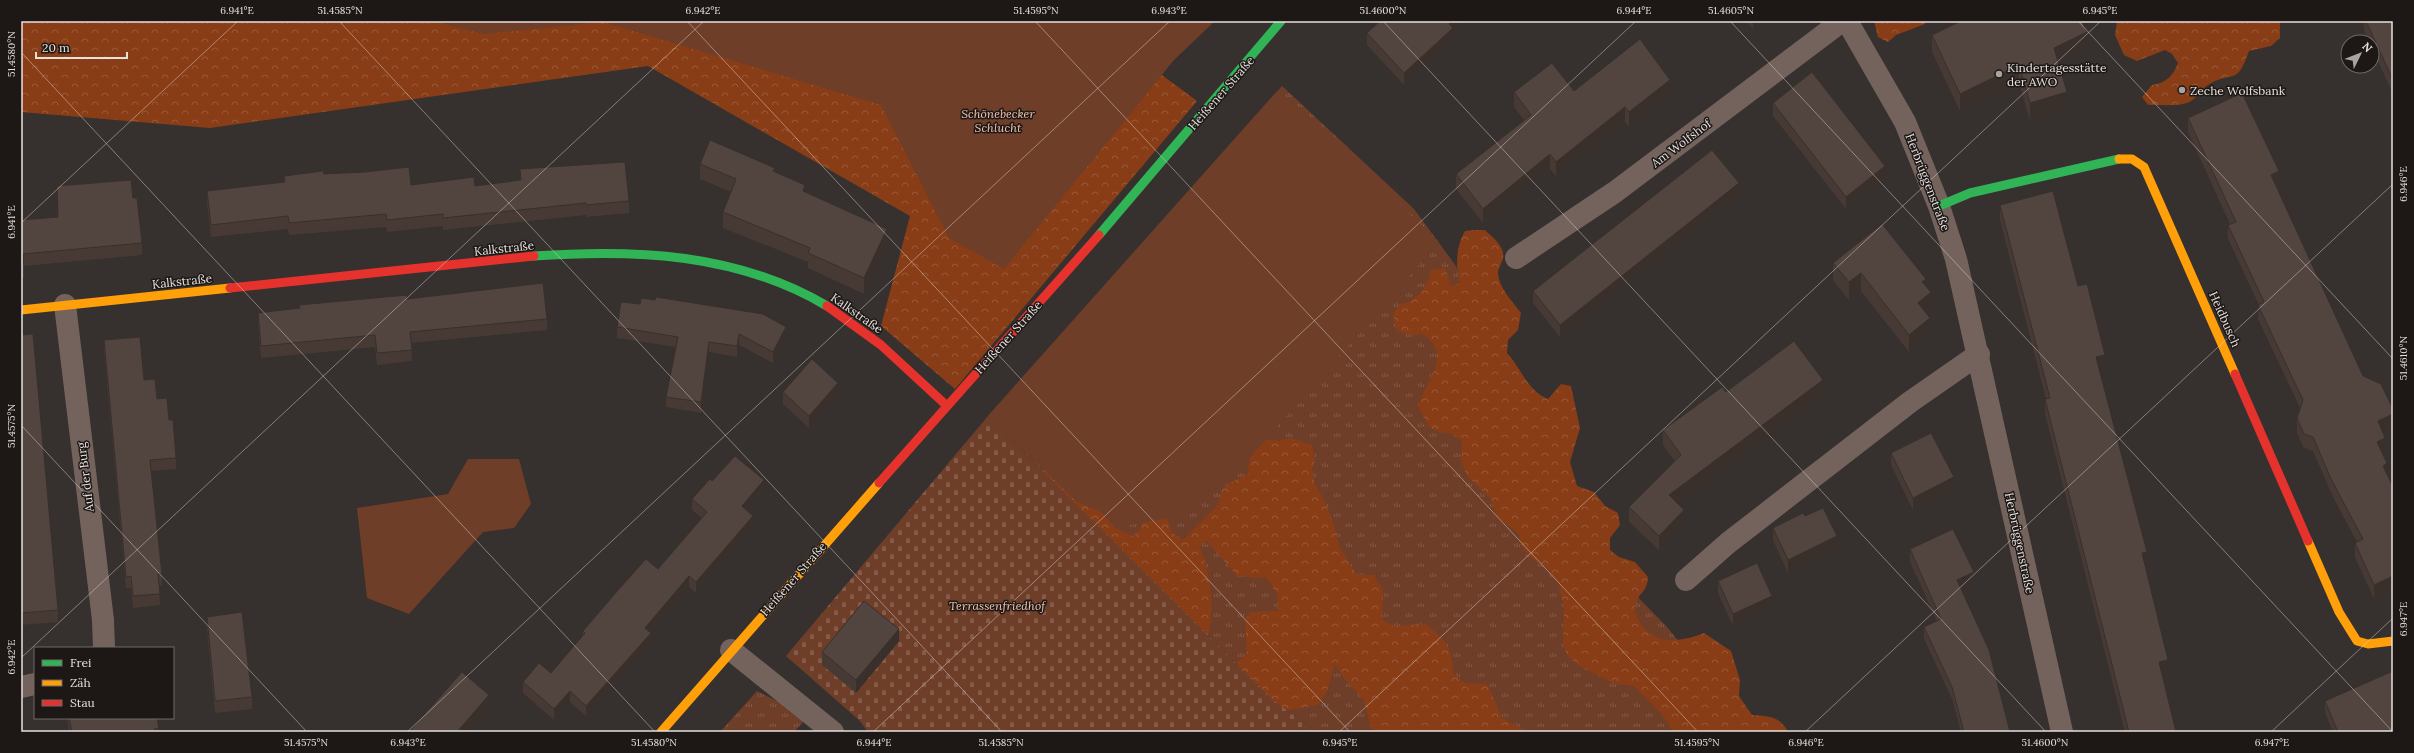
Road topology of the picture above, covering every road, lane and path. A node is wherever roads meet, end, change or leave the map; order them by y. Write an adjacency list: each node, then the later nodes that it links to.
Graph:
1 (1281, 21): 9 (street, Heißener Straße)
2 (1842, 21): 5 (street, Am Wolfshof)
3 (1847, 21): 4 (street, Herbrüggenstraße)
4 (1939, 206): 8 (street, Herbrüggenstraße); 11 (street, Heidbusch)
5 (1516, 258)
6 (65, 305): 7 (street, Kalkstraße); 9 (street, Kalkstraße); 12 (street, Auf der Burg)
7 (21, 310)
8 (1979, 354): 10 (street); 18 (street, Herbrüggenstraße)
9 (946, 405): 13 (street, Heißener Straße)
10 (1686, 580)
11 (2393, 640)
12 (104, 647)
13 (731, 650): 16 (street, Heißener Straße); 17 (street)
14 (34, 684): 15 (street)
15 (21, 687)
16 (660, 732)
17 (833, 732)
18 (2062, 732)

